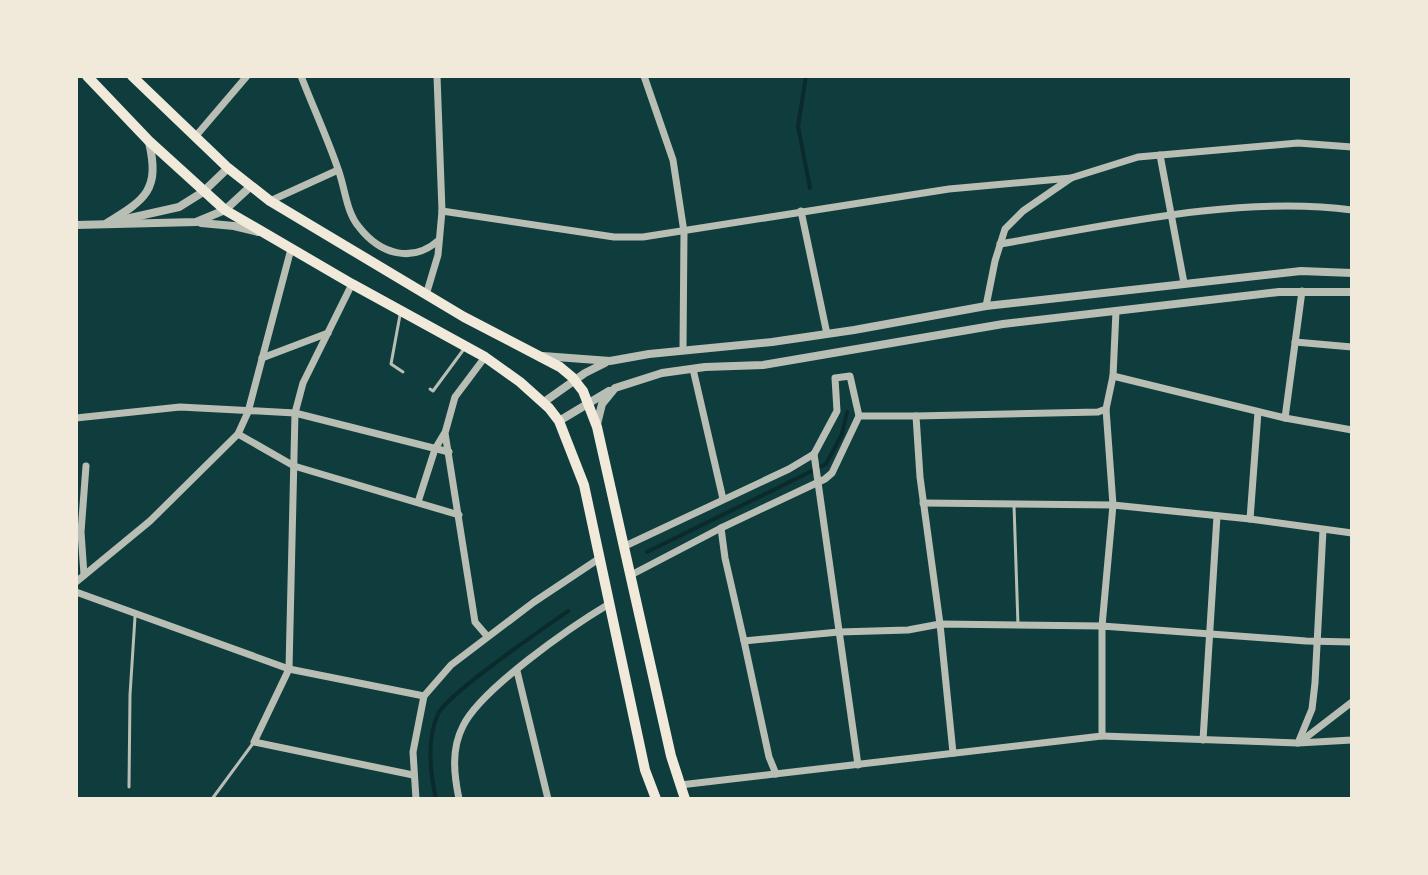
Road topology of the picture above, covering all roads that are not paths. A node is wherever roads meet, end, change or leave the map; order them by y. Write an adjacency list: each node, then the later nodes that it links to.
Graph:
1 (87, 76): 8 (main road)
2 (132, 76): 7 (main road)
3 (247, 76): 7 (street)
4 (301, 76): 12 (street)
5 (437, 76): 19 (street)
6 (644, 76): 25 (street)
7 (195, 137): 11 (main road)
8 (149, 141): 15 (main road); 23 (street)
9 (1352, 147): 10 (street)
10 (1160, 155): 13 (street); 21 (street)
11 (228, 168): 14 (main road); 15 (street)
12 (338, 170): 16 (street); 27 (street)
13 (1071, 178): 20 (street); 28 (street)
14 (251, 186): 16 (main road); 17 (street)
15 (203, 192): 17 (main road); 23 (street)
16 (270, 201): 35 (main road)
17 (225, 210): 22 (street); 26 (main road)
18 (1352, 210): 21 (street)
19 (442, 211): 25 (street); 27 (street)
20 (801, 211): 25 (street); 40 (street)
21 (1172, 217): 28 (street); 31 (street)
22 (196, 222): 23 (street); 26 (street)
23 (105, 224): 24 (street)
24 (76, 225)
25 (684, 232): 44 (street)
26 (263, 233): 29 (main road)
27 (439, 240): 35 (street)
28 (1000, 244): 36 (street)
29 (291, 249): 32 (main road); 47 (street)
30 (1352, 273): 31 (street)
31 (1184, 283): 36 (street)
32 (352, 284): 37 (main road); 39 (street)
33 (1302, 291): 34 (street); 38 (street); 41 (street)
34 (1352, 292)
35 (426, 295): 45 (main road)
36 (986, 306): 40 (street)
37 (401, 311): 42 (main road); 50 (lane)
38 (1116, 311): 49 (street); 51 (street)
39 (328, 333): 47 (street); 60 (street)
40 (827, 334): 44 (street)
41 (1295, 342): 43 (street); 64 (street)
42 (466, 346): 46 (main road); 54 (lane)
43 (1352, 347)
44 (683, 349): 48 (street)
45 (540, 356): 48 (street); 52 (main road)
46 (485, 357): 55 (main road); 68 (street)
47 (262, 358): 58 (street)
48 (610, 361): 52 (street)
49 (693, 369): 53 (street); 76 (street)
50 (403, 372)
51 (1113, 376): 57 (street); 59 (street)
52 (575, 380): 55 (street); 56 (main road)
53 (620, 386): 56 (street); 66 (street)
54 (430, 389)
55 (544, 402): 65 (main road)
56 (588, 402): 65 (street); 66 (main road)
57 (1106, 409): 62 (street); 80 (street)
58 (248, 412): 60 (street); 63 (street); 69 (street)
59 (1258, 412): 64 (street); 83 (street)
60 (295, 413): 70 (street); 74 (street)
61 (859, 416): 62 (street); 72 (street); 75 (street)
62 (916, 416): 78 (street)
63 (76, 418)
64 (1285, 418): 67 (street)
65 (559, 421): 88 (main road)
66 (597, 427): 87 (main road)
67 (1352, 430)
68 (445, 433): 70 (street); 71 (street)
69 (238, 434): 74 (street); 89 (street)
70 (435, 449): 71 (street); 77 (street)
71 (449, 452): 81 (street)
72 (815, 458): 75 (street); 76 (street)
73 (86, 466): 89 (street)
74 (294, 466): 77 (street); 104 (street)
75 (819, 480): 84 (street); 98 (street)
76 (723, 499): 87 (street)
77 (418, 502): 81 (street)
78 (923, 503): 79 (street); 95 (street)
79 (1014, 505): 80 (street); 96 (lane)
80 (1113, 505): 82 (street); 97 (street)
81 (459, 515): 100 (street)
82 (1217, 516): 83 (street); 99 (street)
83 (1250, 519): 85 (street)
84 (721, 528): 90 (street); 101 (street)
85 (1323, 530): 86 (street); 102 (street)
86 (1352, 533)
87 (623, 547): 90 (main road)
88 (600, 558): 93 (main road); 100 (street)
89 (84, 575): 91 (street)
90 (631, 575): 117 (main road)
91 (76, 582)
92 (76, 592): 94 (street)
93 (609, 604): 105 (street); 123 (main road)
94 (135, 613): 104 (street); 118 (lane)
95 (940, 624): 96 (street); 98 (street); 113 (street)
96 (1018, 625): 97 (street)
97 (1102, 626): 99 (street); 108 (street)
98 (839, 632): 101 (street); 114 (street)
99 (1210, 634): 102 (street); 109 (street)
100 (487, 636): 106 (street)
101 (744, 641): 115 (street)
102 (1316, 641): 103 (street); 112 (street)
103 (1352, 642)
104 (289, 669): 106 (street); 111 (street)
105 (517, 671): 121 (street); 122 (street)
106 (424, 696): 116 (street)
107 (1352, 702): 112 (street)
108 (1102, 736): 109 (street); 113 (street)
109 (1203, 740): 112 (street)
110 (1352, 740): 112 (street)
111 (254, 742): 116 (street); 119 (lane)
112 (1298, 743)
113 (953, 753): 114 (street)
114 (858, 765): 115 (street)
115 (776, 774): 117 (street)
116 (413, 775): 120 (street)
117 (680, 785): 124 (main road)
118 (129, 787)
119 (212, 799)
120 (416, 799)
121 (459, 799)
122 (548, 799)
123 (656, 799)
124 (685, 799)

